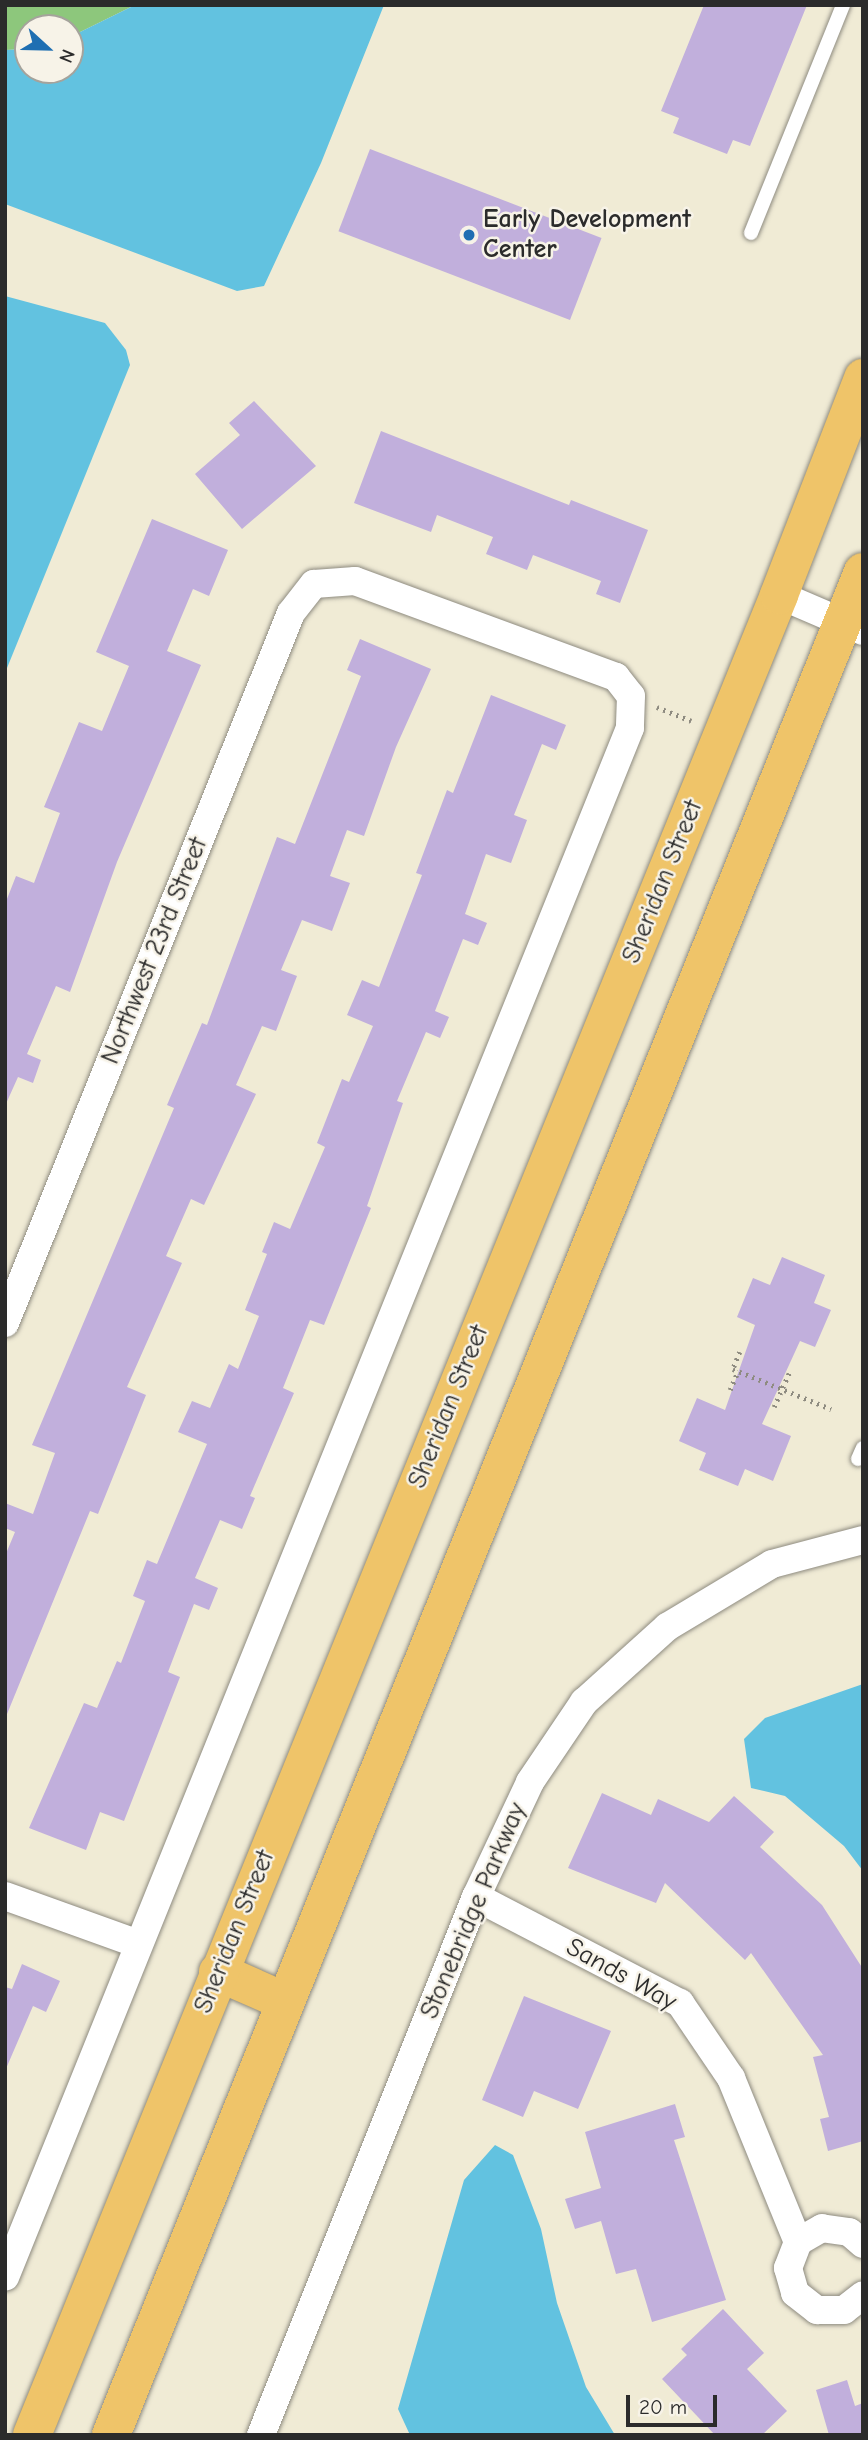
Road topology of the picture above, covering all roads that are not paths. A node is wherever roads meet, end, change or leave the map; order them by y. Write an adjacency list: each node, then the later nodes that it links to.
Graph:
1 (844, 5): 2 (lane)
2 (751, 233)
3 (863, 378): 5 (main road, Sheridan Street)
4 (863, 572): 6 (main road)
5 (779, 595): 6 (street); 12 (main road, Sheridan Street)
6 (857, 623): 13 (main road)
7 (5, 1323): 11 (street, Northwest 23rd Street)
8 (863, 1539): 10 (street, Stonebridge Parkway)
9 (5, 1896): 11 (street)
10 (476, 1897): 14 (street, Sands Way); 20 (street, Stonebridge Parkway)
11 (138, 1944): 16 (street)
12 (219, 1972): 13 (main road); 18 (main road, Sheridan Street)
13 (286, 2002): 19 (main road)
14 (798, 2242): 15 (street); 17 (street)
15 (863, 2244)
16 (5, 2277)
17 (863, 2295)
18 (32, 2435)
19 (111, 2435)
20 (261, 2435)

